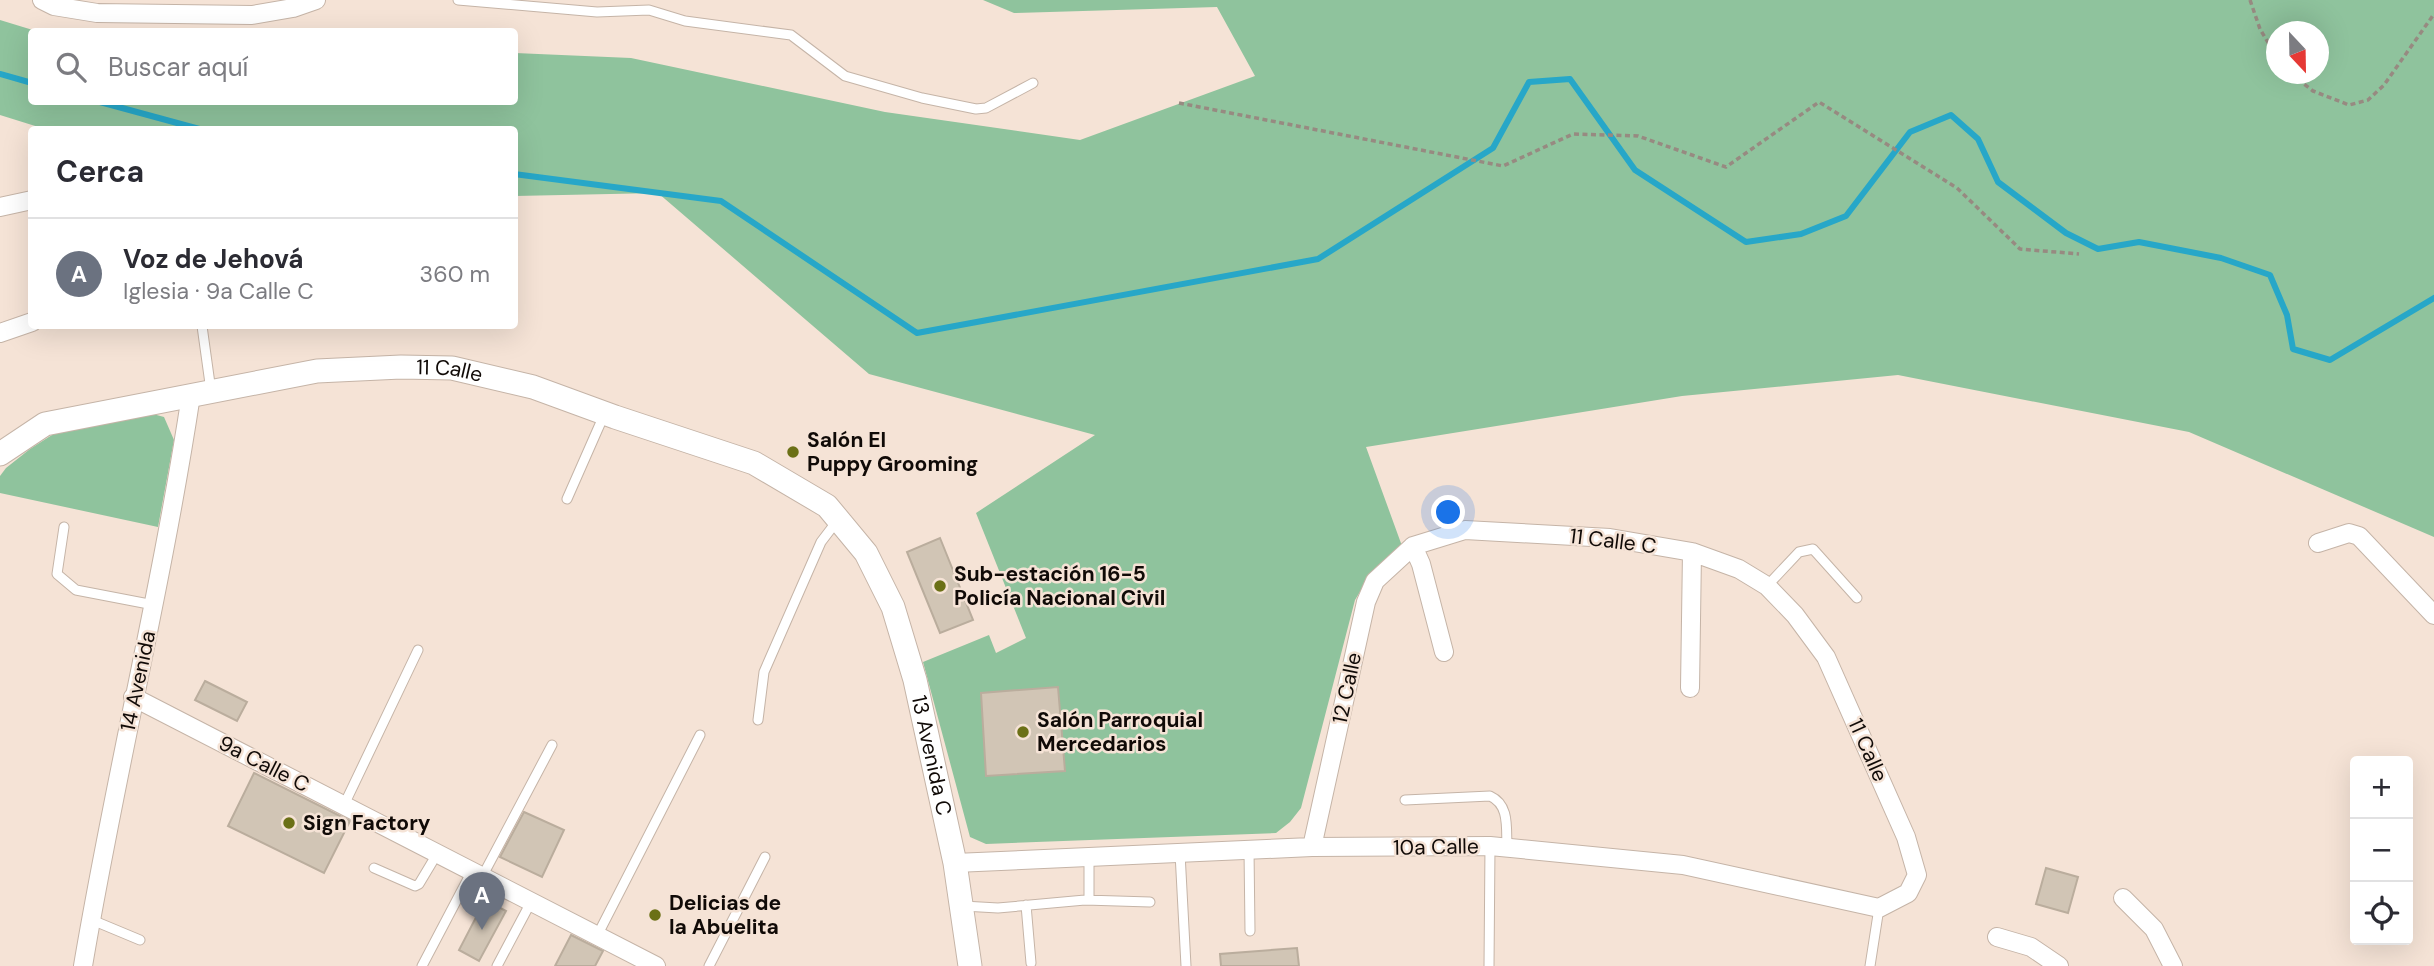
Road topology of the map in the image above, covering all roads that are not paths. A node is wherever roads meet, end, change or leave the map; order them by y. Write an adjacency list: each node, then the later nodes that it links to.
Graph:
1 (42, 0): 2 (street)
2 (316, 0)
3 (458, 0): 4 (lane)
4 (1033, 83)
5 (28, 201): 6 (street)
6 (0, 207)
7 (28, 323): 9 (street)
8 (202, 329): 10 (lane)
9 (0, 333)
10 (201, 394): 11 (street, 11 Calle); 12 (street, 11 Calle); 22 (street, 14 Avenida)
11 (605, 414): 13 (lane); 14 (street, 11 Calle)
12 (0, 452)
13 (567, 499)
14 (838, 519): 19 (street, 11 Calle); 29 (lane)
15 (64, 527): 22 (lane)
16 (2318, 543): 24 (street)
17 (1413, 546): 18 (street, 11 Calle C); 26 (street); 34 (street, 12 Calle)
18 (1692, 552): 20 (street, 11 Calle C); 27 (street)
19 (866, 553): 41 (street, 13 Avenida C)
20 (1767, 586): 21 (lane); 23 (street, 11 Calle C)
21 (1857, 598)
22 (154, 605): 28 (street, 14 Avenida)
23 (1795, 615): 50 (street, 11 Calle)
24 (2434, 615)
25 (418, 650): 33 (lane)
26 (1444, 652)
27 (1690, 688)
28 (133, 697): 33 (street, 9a Calle C); 51 (street, 14 Avenida)
29 (758, 720)
30 (700, 735): 53 (lane)
31 (552, 745): 43 (lane)
32 (1405, 800): 35 (lane)
33 (344, 806): 37 (street, 9a Calle C)
34 (1312, 847): 35 (street, 10a Calle); 36 (street, 10a Calle)
35 (1499, 847): 50 (street, 10a Calle); 64 (lane)
36 (1249, 850): 38 (street, 10a Calle); 52 (lane)
37 (437, 853): 42 (lane); 43 (street, 9a Calle C)
38 (1180, 853): 40 (street, 10a Calle); 63 (lane)
39 (765, 857): 61 (lane)
40 (1089, 857): 41 (street, 10a Calle); 45 (lane)
41 (955, 863): 49 (street, 13 Avenida C)
42 (374, 868)
43 (477, 874): 46 (street, 9a Calle C); 58 (lane)
44 (2123, 898): 67 (street)
45 (1089, 900): 47 (lane); 48 (lane)
46 (531, 902): 53 (street, 9a Calle C); 59 (lane)
47 (1150, 902)
48 (1026, 905): 49 (lane); 56 (lane)
49 (961, 906): 62 (street, 13 Avenida C)
50 (1879, 908): 65 (lane)
51 (92, 920): 55 (lane); 57 (street, 14 Avenida)
52 (1250, 931)
53 (597, 936): 60 (street, 9a Calle C)
54 (1997, 937): 66 (street)
55 (140, 940)
56 (1031, 963)
57 (83, 966)
58 (422, 966)
59 (496, 966)
60 (656, 966)
61 (709, 966)
62 (970, 966)
63 (1186, 966)
64 (1489, 966)
65 (1870, 966)
66 (2059, 966)
67 (2174, 966)

